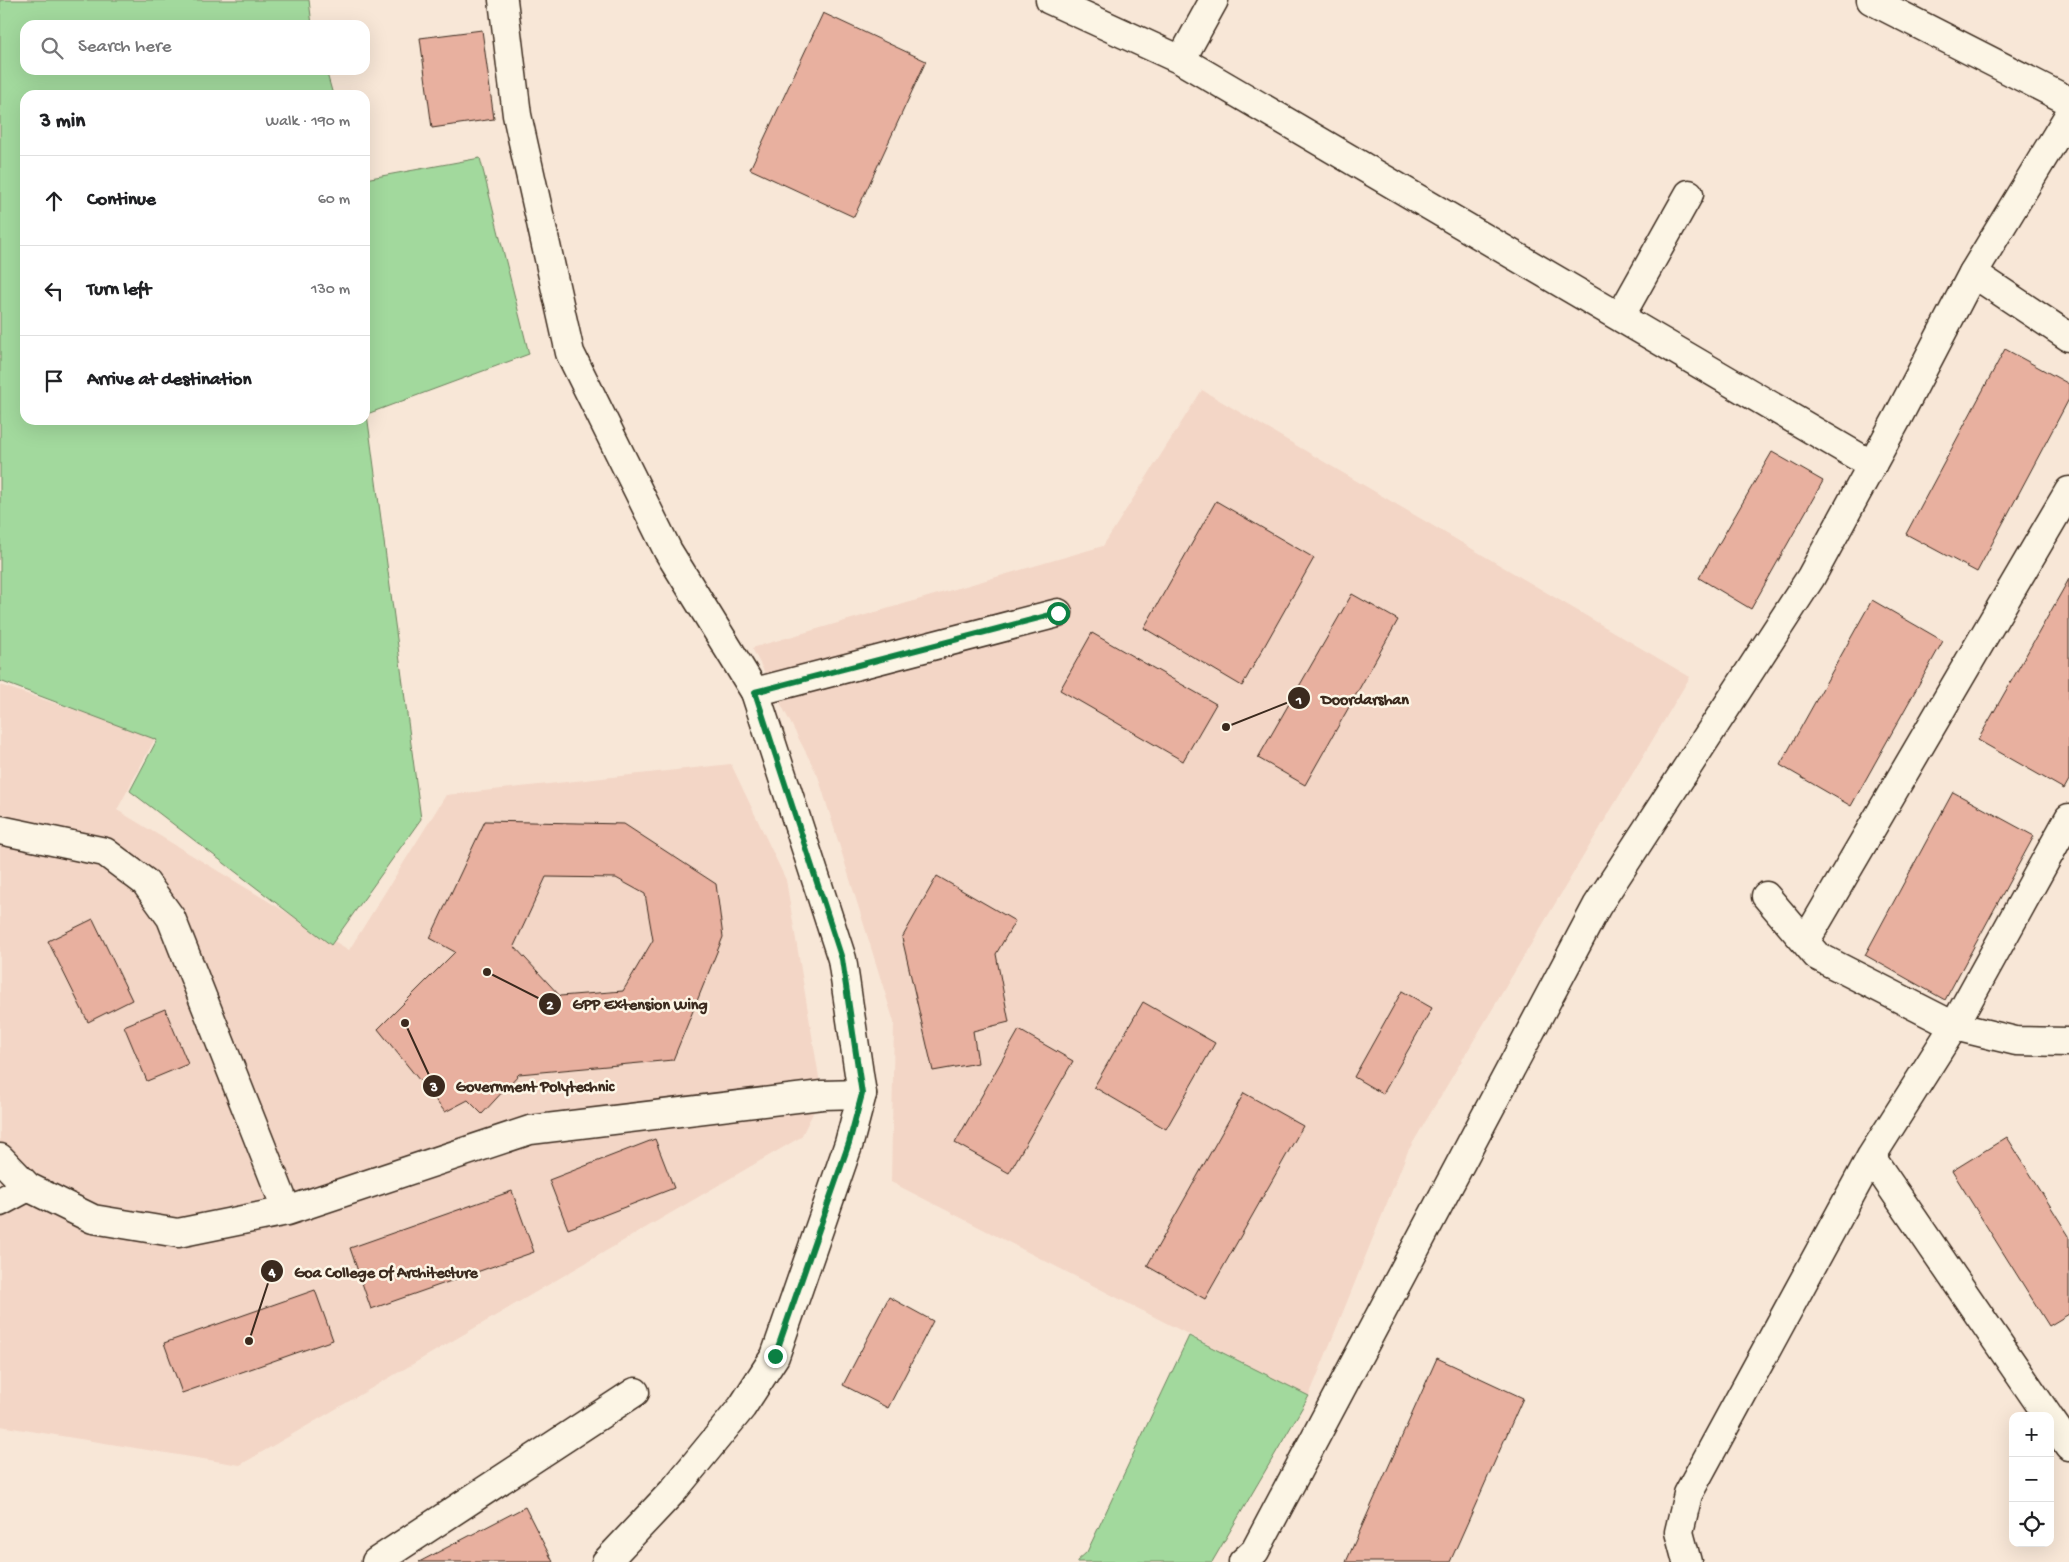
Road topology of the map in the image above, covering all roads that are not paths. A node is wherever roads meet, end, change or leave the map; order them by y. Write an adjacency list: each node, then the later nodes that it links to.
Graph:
1 (502, 0): 15 (main road)
2 (1050, 0): 5 (main road)
3 (1214, 0): 5 (main road)
4 (1871, 0): 6 (main road)
5 (1181, 60): 10 (main road)
6 (2069, 101)
7 (2069, 115): 9 (main road)
8 (1690, 194): 10 (main road)
9 (1973, 273): 11 (main road); 12 (main road)
10 (1620, 317): 12 (main road)
11 (2069, 337)
12 (1872, 465): 34 (main road)
13 (2069, 491): 19 (main road)
14 (1058, 613): 15 (main road)
15 (755, 692): 22 (main road)
16 (2069, 818): 20 (main road)
17 (0, 830): 27 (main road)
18 (1766, 896): 19 (main road)
19 (1805, 942): 20 (main road)
20 (1954, 1026): 21 (main road); 23 (main road)
21 (2069, 1042)
22 (862, 1094): 27 (main road); 33 (main road)
23 (1872, 1157): 29 (main road); 35 (main road)
24 (0, 1158): 25 (main road)
25 (28, 1187): 26 (main road); 27 (main road)
26 (0, 1202)
27 (287, 1212)
28 (635, 1392): 32 (main road)
29 (2046, 1412)
30 (2054, 1424): 31 (main road)
31 (2069, 1446)
32 (376, 1562)
33 (606, 1562)
34 (1243, 1562)
35 (1687, 1562)

